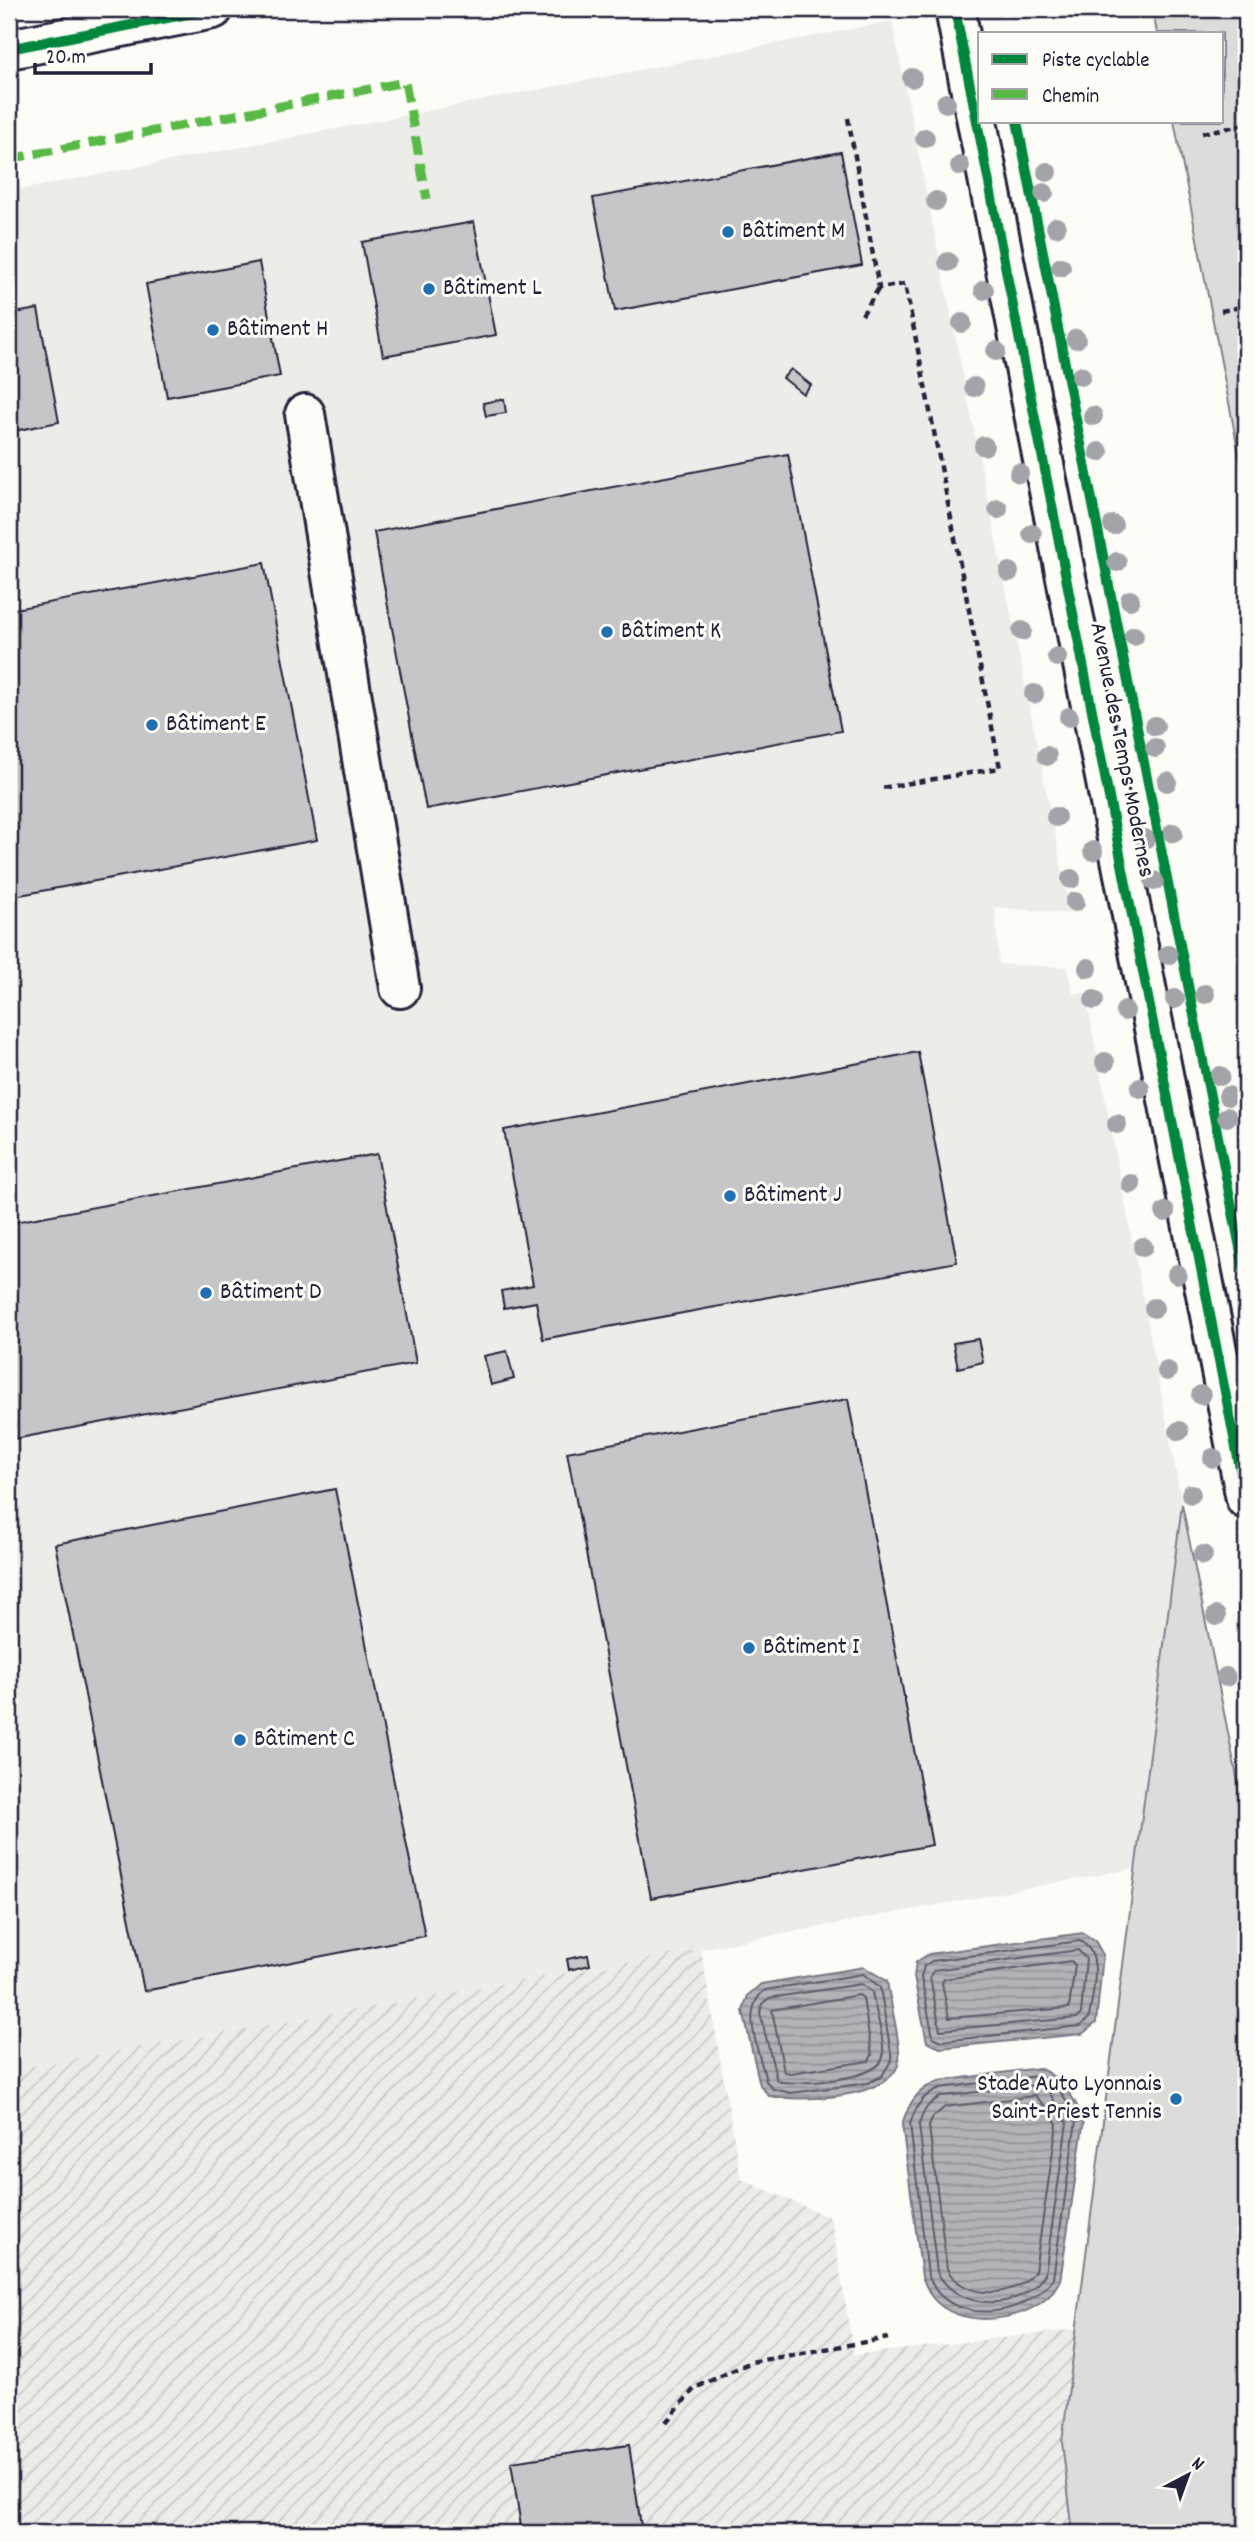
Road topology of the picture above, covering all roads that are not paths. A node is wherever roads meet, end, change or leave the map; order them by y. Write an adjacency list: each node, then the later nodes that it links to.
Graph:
1 (213, 9): 3 (street)
2 (955, 9): 6 (street, Avenue des Temps Modernes)
3 (9, 49)
4 (305, 414): 5 (street)
5 (400, 988)
6 (1246, 1499)

